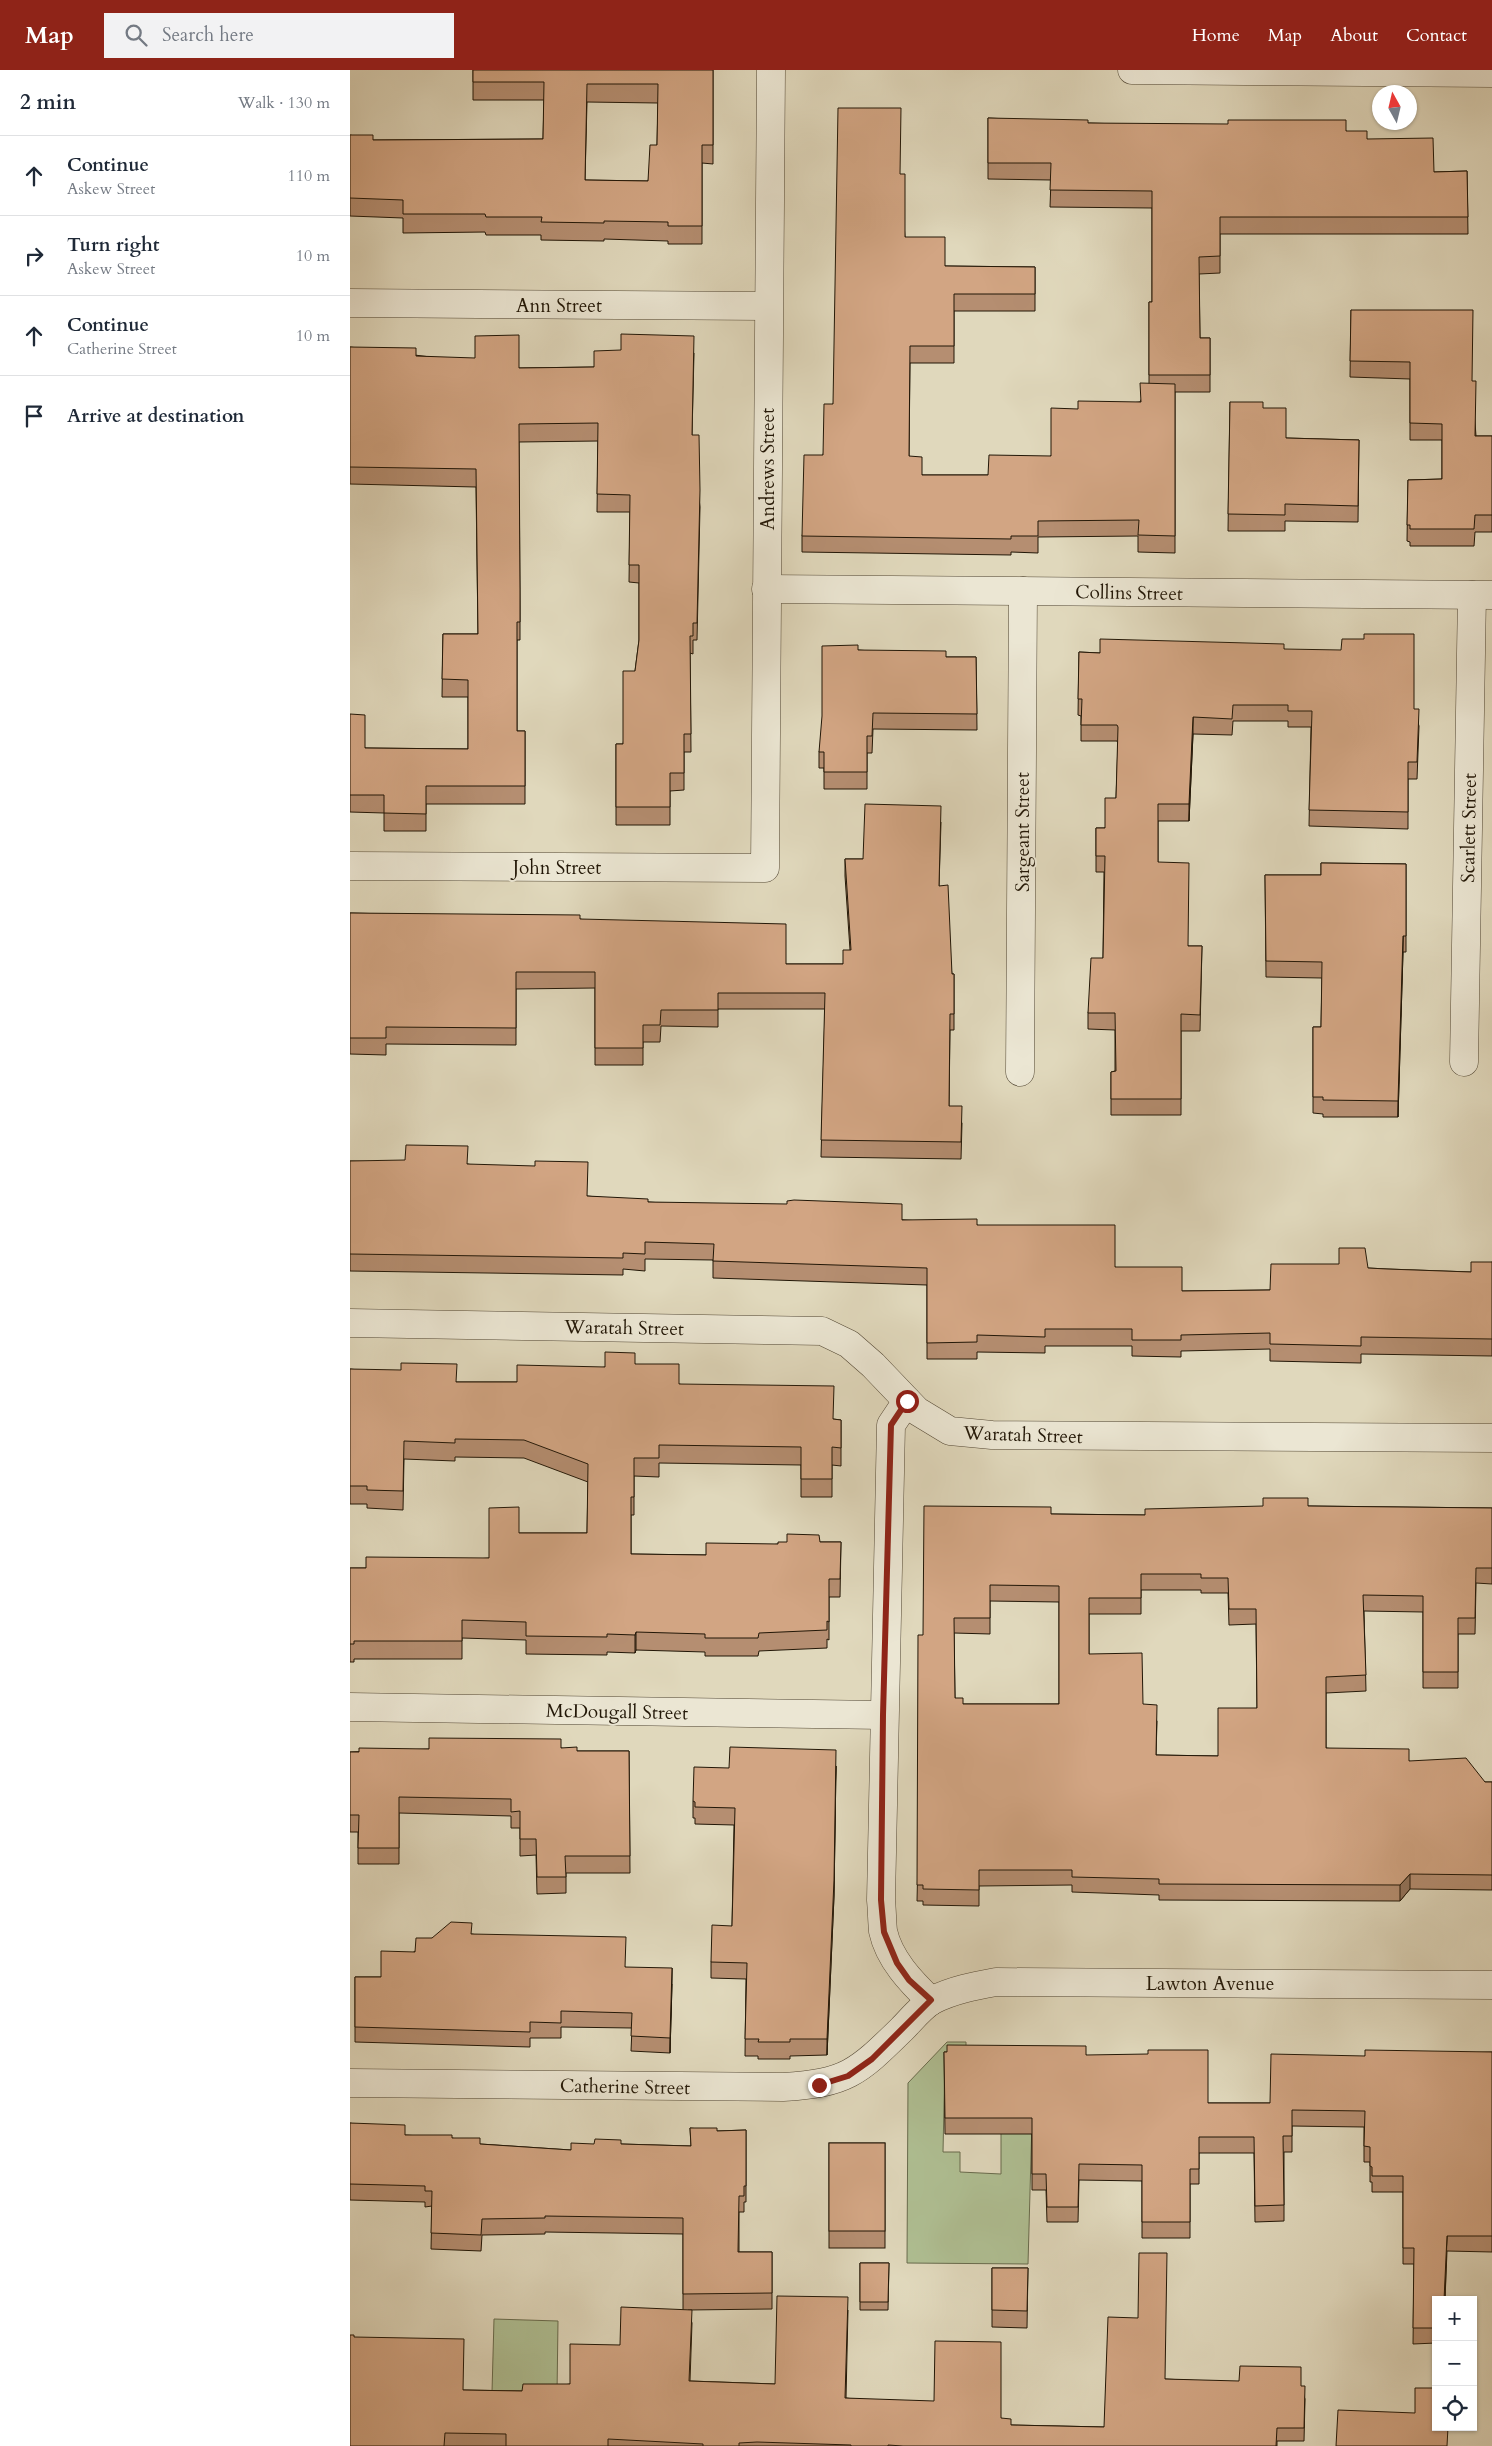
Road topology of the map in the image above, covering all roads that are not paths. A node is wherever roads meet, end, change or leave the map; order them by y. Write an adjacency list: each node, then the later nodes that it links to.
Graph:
1 (771, 70): 5 (street, Andrews Street)
2 (1132, 70): 3 (street)
3 (1492, 73)
4 (350, 303): 5 (street, Ann Street)
5 (768, 306): 6 (street, Andrews Street)
6 (766, 590): 7 (street, Collins Street); 10 (street, Andrews Street)
7 (1023, 591): 8 (street, Collins Street); 12 (street, Sargeant Street)
8 (1482, 595): 11 (street, Scarlett Street)
9 (350, 866): 10 (street, John Street)
10 (765, 868)
11 (1464, 1062)
12 (1020, 1072)
13 (350, 1323): 14 (street, Waratah Street)
14 (907, 1401): 15 (street, Waratah Street); 17 (street)
15 (1492, 1438)
16 (350, 1707): 17 (street, McDougall Street)
17 (883, 1715): 19 (street)
18 (1492, 1985): 19 (street, Lawton Avenue)
19 (931, 2000): 20 (street, Catherine Street)
20 (350, 2083)

